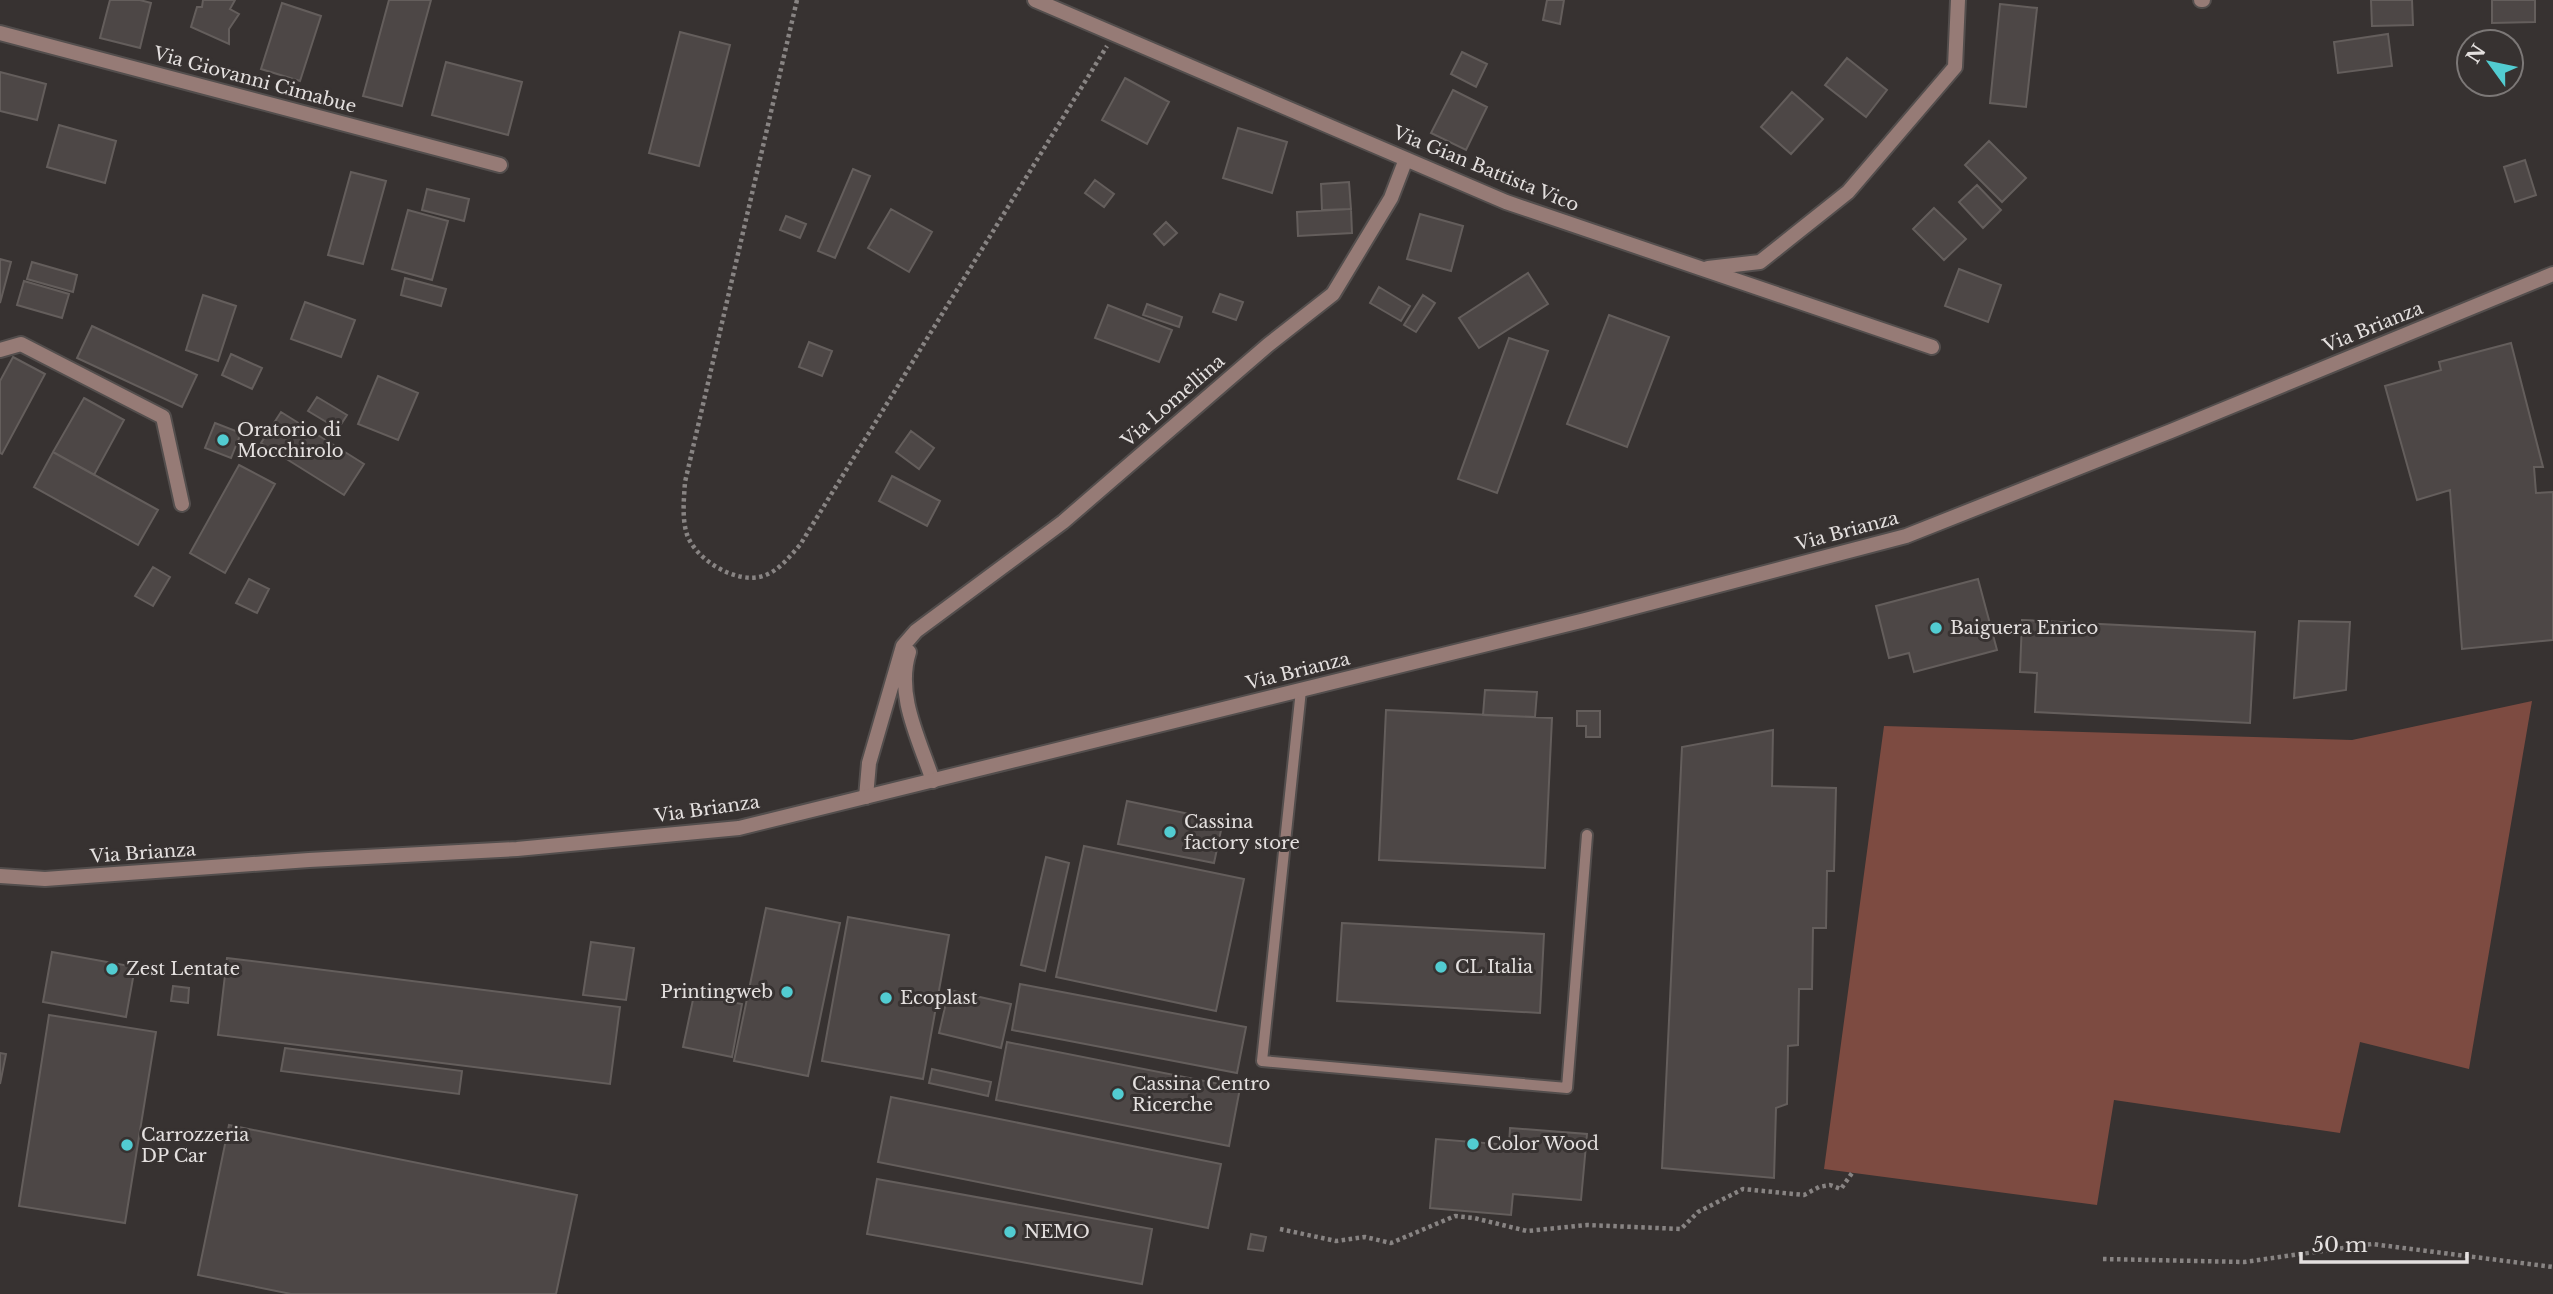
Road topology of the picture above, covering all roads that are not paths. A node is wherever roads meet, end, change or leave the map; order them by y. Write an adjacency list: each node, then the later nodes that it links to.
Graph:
1 (1035, 0): 4 (street, Via Gian Battista Vico)
2 (1958, 0): 6 (street)
3 (0, 33): 5 (street, Via Giovanni Cimabue)
4 (1406, 159): 6 (street, Via Gian Battista Vico); 11 (street, Via Lomellina)
5 (500, 165)
6 (1703, 269): 8 (street, Via Gian Battista Vico)
7 (2553, 274): 12 (street, Via Brianza)
8 (1932, 347)
9 (0, 350): 10 (street)
10 (182, 504)
11 (916, 631): 13 (street); 14 (street, Via Lomellina)
12 (1301, 690): 13 (street, Via Brianza); 15 (lane)
13 (933, 781): 14 (street, Via Brianza)
14 (866, 797): 16 (street, Via Brianza)
15 (1587, 835)
16 (0, 876)

